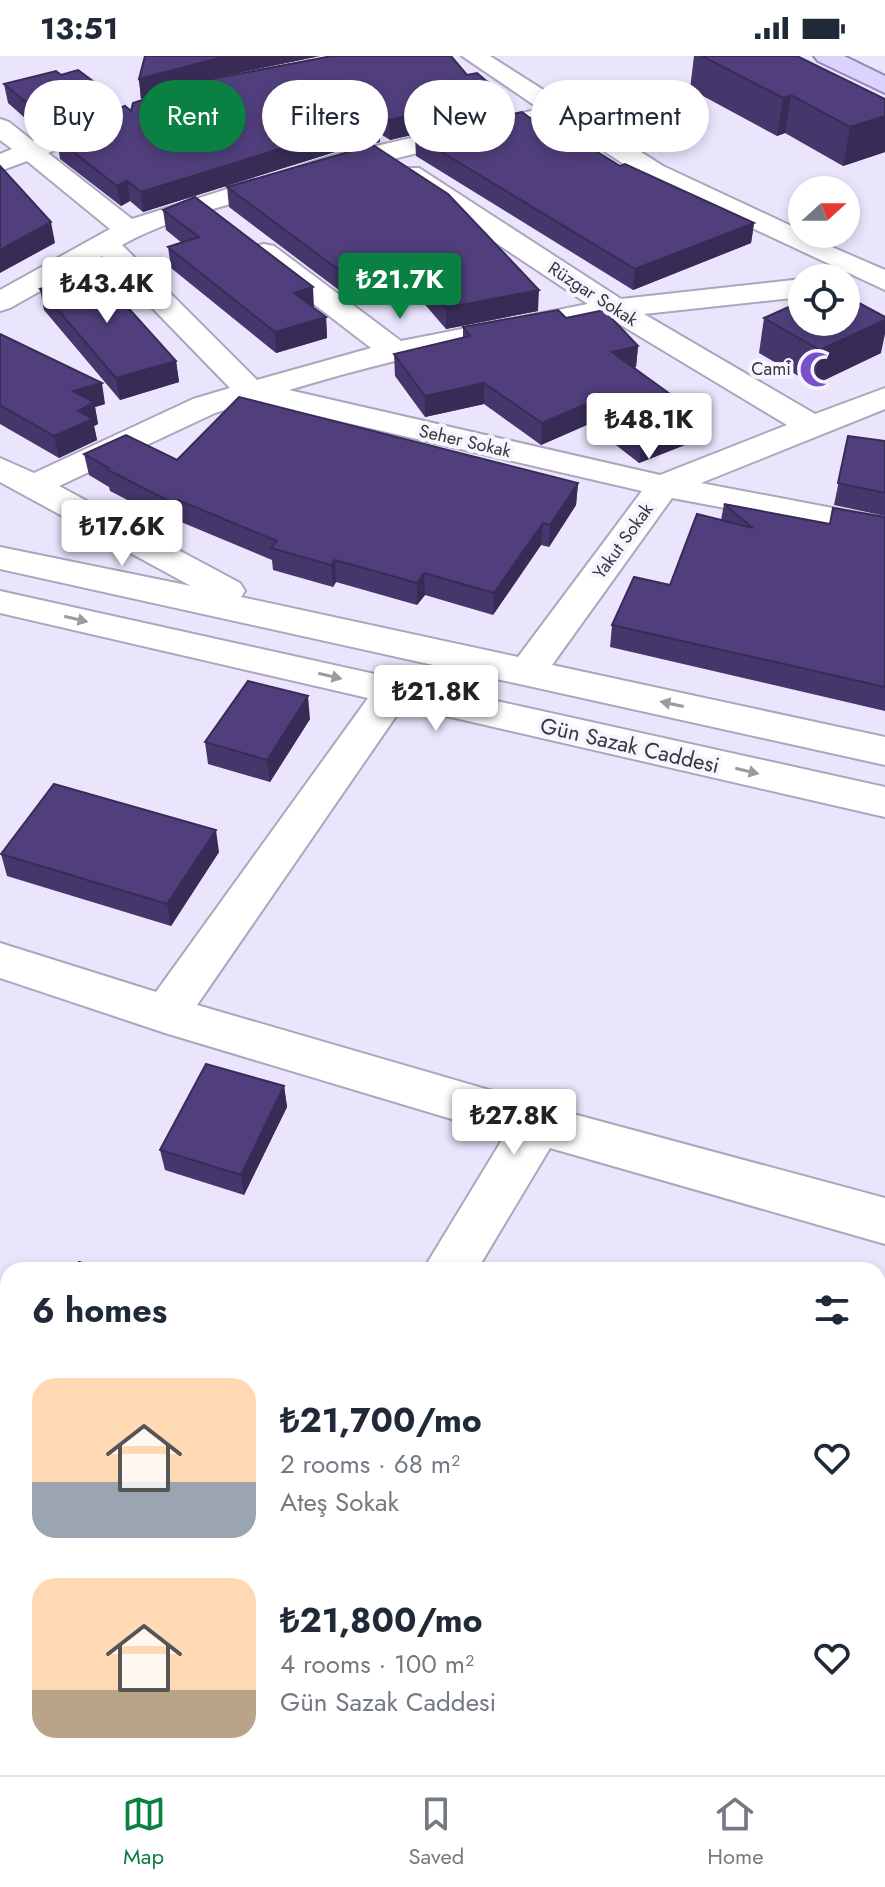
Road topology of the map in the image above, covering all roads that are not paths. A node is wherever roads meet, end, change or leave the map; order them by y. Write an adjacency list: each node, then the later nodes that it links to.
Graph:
1 (474, 56): 6 (street)
2 (826, 56): 5 (main road)
3 (877, 56): 4 (main road)
4 (885, 60)
5 (885, 86)
6 (531, 93)
7 (133, 111): 8 (street)
8 (123, 115)
9 (531, 119): 15 (street)
10 (0, 127): 11 (street)
11 (24, 144)
12 (27, 152): 16 (street)
13 (34, 152): 18 (street)
14 (623, 152): 19 (street)
15 (378, 153): 17 (street); 23 (street, Rüzgar Sokak)
16 (0, 163)
17 (201, 204): 18 (street); 24 (street)
18 (117, 236): 22 (street); 25 (street)
19 (885, 282): 20 (street)
20 (860, 284)
21 (788, 289): 23 (street)
22 (0, 302)
23 (614, 308): 24 (street); 27 (street, Rüzgar Sokak)
24 (395, 351): 25 (street)
25 (250, 391): 29 (street); 30 (street, Seher Sokak)
26 (885, 398): 27 (street, Yakut Sokak)
27 (813, 427): 30 (street, Yakut Sokak)
28 (0, 468): 29 (street)
29 (33, 486): 34 (street)
30 (663, 486): 31 (street, Seher Sokak); 35 (street, Yakut Sokak)
31 (885, 528)
32 (0, 558): 34 (street)
33 (0, 602): 36 (street, Gün Sazak Caddesi, one-way to 36)
34 (273, 616): 35 (street)
35 (527, 672): 37 (street, one-way to 35)
36 (393, 691): 38 (street, Gün Sazak Caddesi, one-way to 38); 40 (street)
37 (885, 751)
38 (885, 802)
39 (0, 960): 40 (street)
40 (165, 1015): 41 (street)
41 (537, 1126): 42 (street); 43 (street)
42 (885, 1221)
43 (454, 1262)

